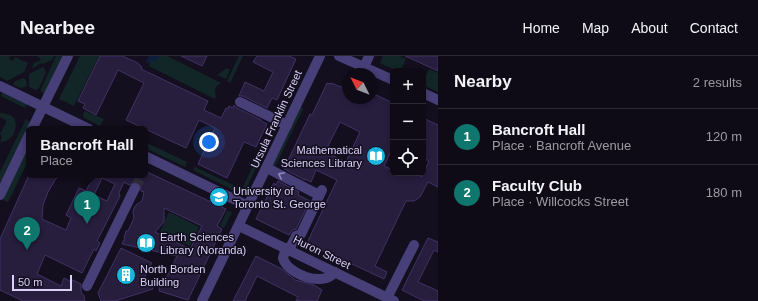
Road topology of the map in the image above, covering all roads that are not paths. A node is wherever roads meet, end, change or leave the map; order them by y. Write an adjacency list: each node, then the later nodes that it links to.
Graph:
1 (68, 56): 11 (street)
2 (320, 56): 12 (street, Ursula Franklin Street)
3 (339, 56): 5 (street)
4 (369, 56): 5 (street)
5 (364, 67): 6 (street)
6 (390, 79)
7 (0, 86): 11 (street)
8 (426, 94): 9 (street)
9 (438, 100)
10 (240, 102): 12 (street)
11 (43, 107): 13 (street); 14 (street)
12 (287, 125): 17 (street, Ursula Franklin Street)
13 (34, 126)
14 (83, 126)
15 (26, 141): 19 (street)
16 (148, 161): 20 (street)
17 (267, 168): 20 (street, Ursula Franklin Street); 23 (street, one-way to 17)
18 (135, 188): 25 (street)
19 (0, 194)
20 (248, 206): 21 (street, Ursula Franklin Street)
21 (239, 226): 23 (street, Huron Street); 27 (street, Ursula Franklin Street)
22 (414, 245): 26 (street)
23 (288, 249): 24 (street, Huron Street); 24 (street)
24 (335, 272): 26 (street, Huron Street)
25 (87, 286)
26 (391, 299)
27 (202, 301)

